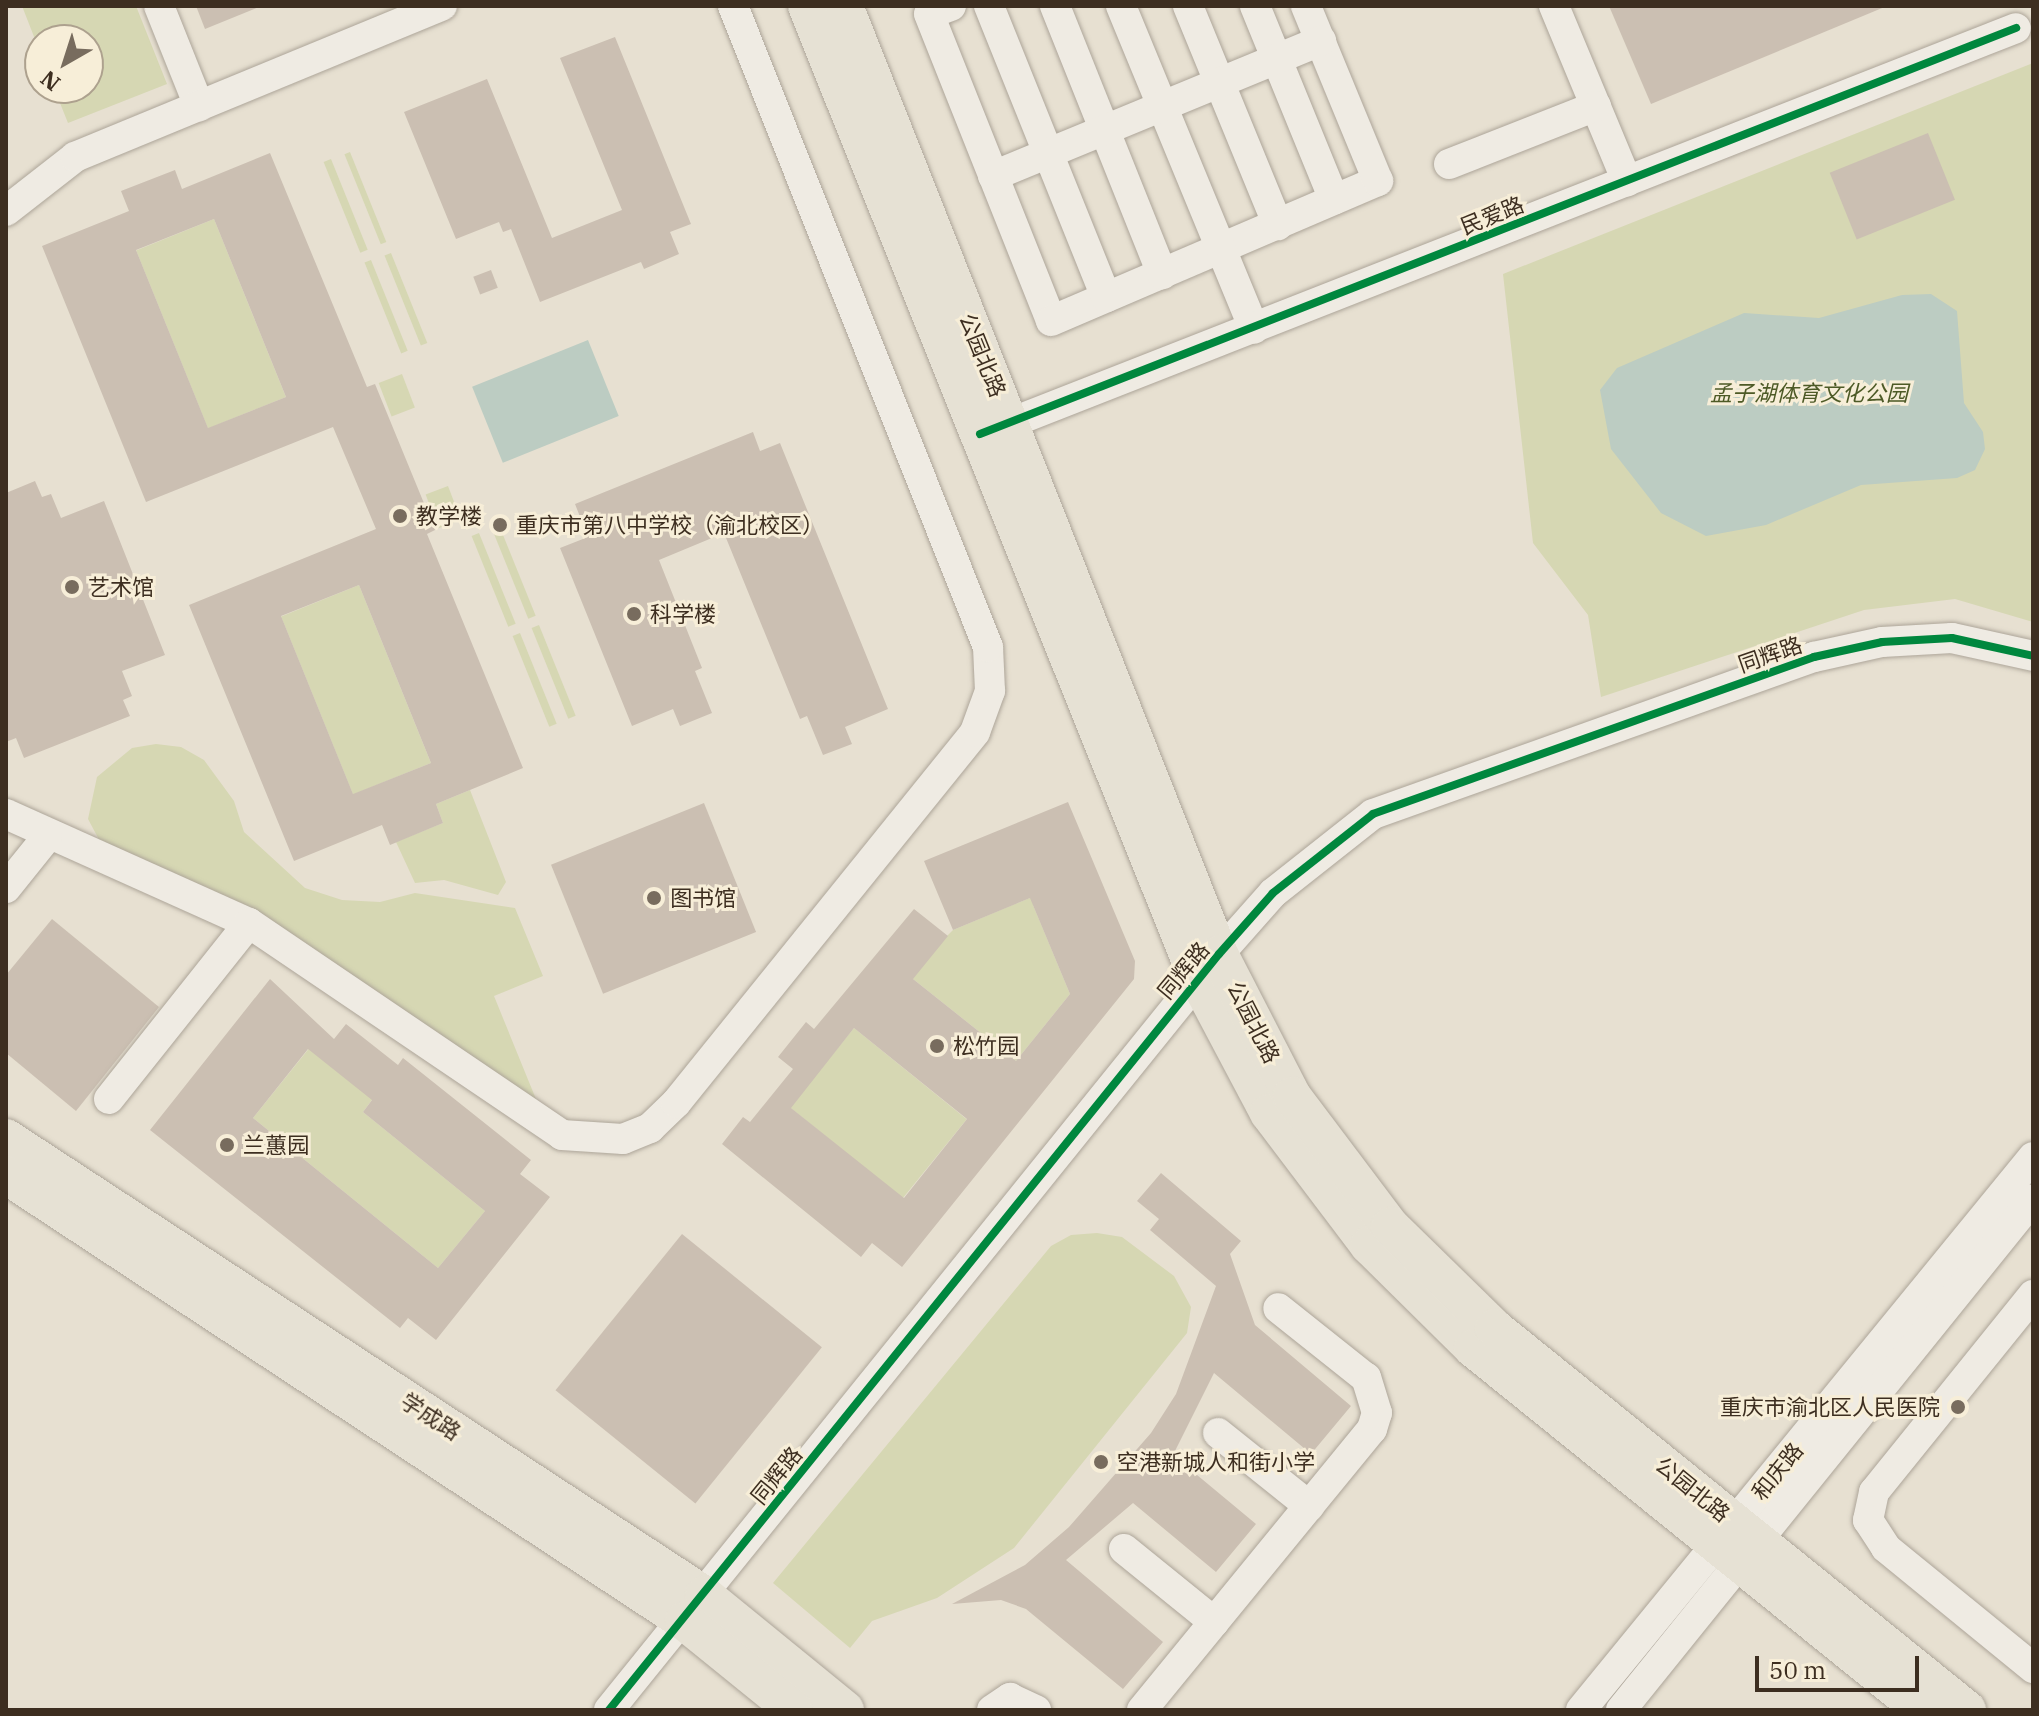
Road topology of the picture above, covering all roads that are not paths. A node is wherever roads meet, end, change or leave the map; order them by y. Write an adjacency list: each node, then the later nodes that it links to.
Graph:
1 (159, 6): 18 (street)
2 (442, 6): 18 (street)
3 (733, 6): 38 (street)
4 (807, 6): 33 (main road, 公园北路)
5 (844, 6): 33 (main road, 公园北路)
6 (951, 6): 24 (street)
7 (989, 6): 22 (street)
8 (1055, 6): 21 (street)
9 (1121, 6): 19 (street)
10 (1188, 6): 17 (street)
11 (1255, 6): 16 (street)
12 (1306, 6): 15 (street)
13 (1554, 6): 20 (street)
14 (2027, 23): 25 (street, 民爱路)
15 (1321, 41): 16 (street); 26 (street)
16 (1277, 59): 17 (street); 26 (street)
17 (1219, 81): 19 (street); 28 (street)
18 (199, 106): 27 (street)
19 (1162, 106): 21 (street); 29 (street)
20 (1596, 106): 23 (street); 25 (street)
21 (1105, 129): 22 (street); 30 (street)
22 (1048, 153): 24 (street); 31 (street)
23 (1449, 164)
24 (993, 176): 31 (street)
25 (1627, 181): 32 (street, 民爱路)
26 (1334, 200): 28 (street)
27 (6, 211)
28 (1278, 225): 29 (street)
29 (1220, 249): 30 (street); 32 (street)
30 (1162, 274): 31 (street)
31 (1106, 297)
32 (1254, 329): 33 (street, 民爱路)
33 (995, 430): 39 (main road, 公园北路)
34 (2033, 656): 39 (street, 同辉路)
35 (6, 814): 36 (street)
36 (47, 837): 37 (street); 38 (street)
37 (6, 888)
38 (249, 923): 40 (street)
39 (1208, 967): 49 (main road, 公园北路); 51 (street, 同辉路)
40 (109, 1099)
41 (6, 1138): 51 (main road, 学成路)
42 (2033, 1157): 49 (street, 和庆路)
43 (6, 1175): 51 (main road, 学成路)
44 (2033, 1199): 49 (street, 和庆路)
45 (2033, 1295): 53 (street)
46 (1278, 1308): 48 (street)
47 (1218, 1433): 48 (street)
48 (1309, 1506): 52 (street)
49 (1737, 1542): 60 (street, 和庆路); 61 (street, 和庆路); 62 (main road, 公园北路); 63 (main road, 公园北路)
50 (1124, 1549): 52 (street)
51 (694, 1608): 54 (street, 同辉路); 55 (main road, 学成路); 56 (main road, 学成路)
52 (1214, 1622): 59 (street)
53 (2033, 1668)
54 (609, 1710)
55 (794, 1710)
56 (845, 1710)
57 (992, 1710): 58 (street)
58 (1036, 1710)
59 (1142, 1710)
60 (1581, 1710)
61 (1621, 1710)
62 (1922, 1710)
63 (1967, 1710)

